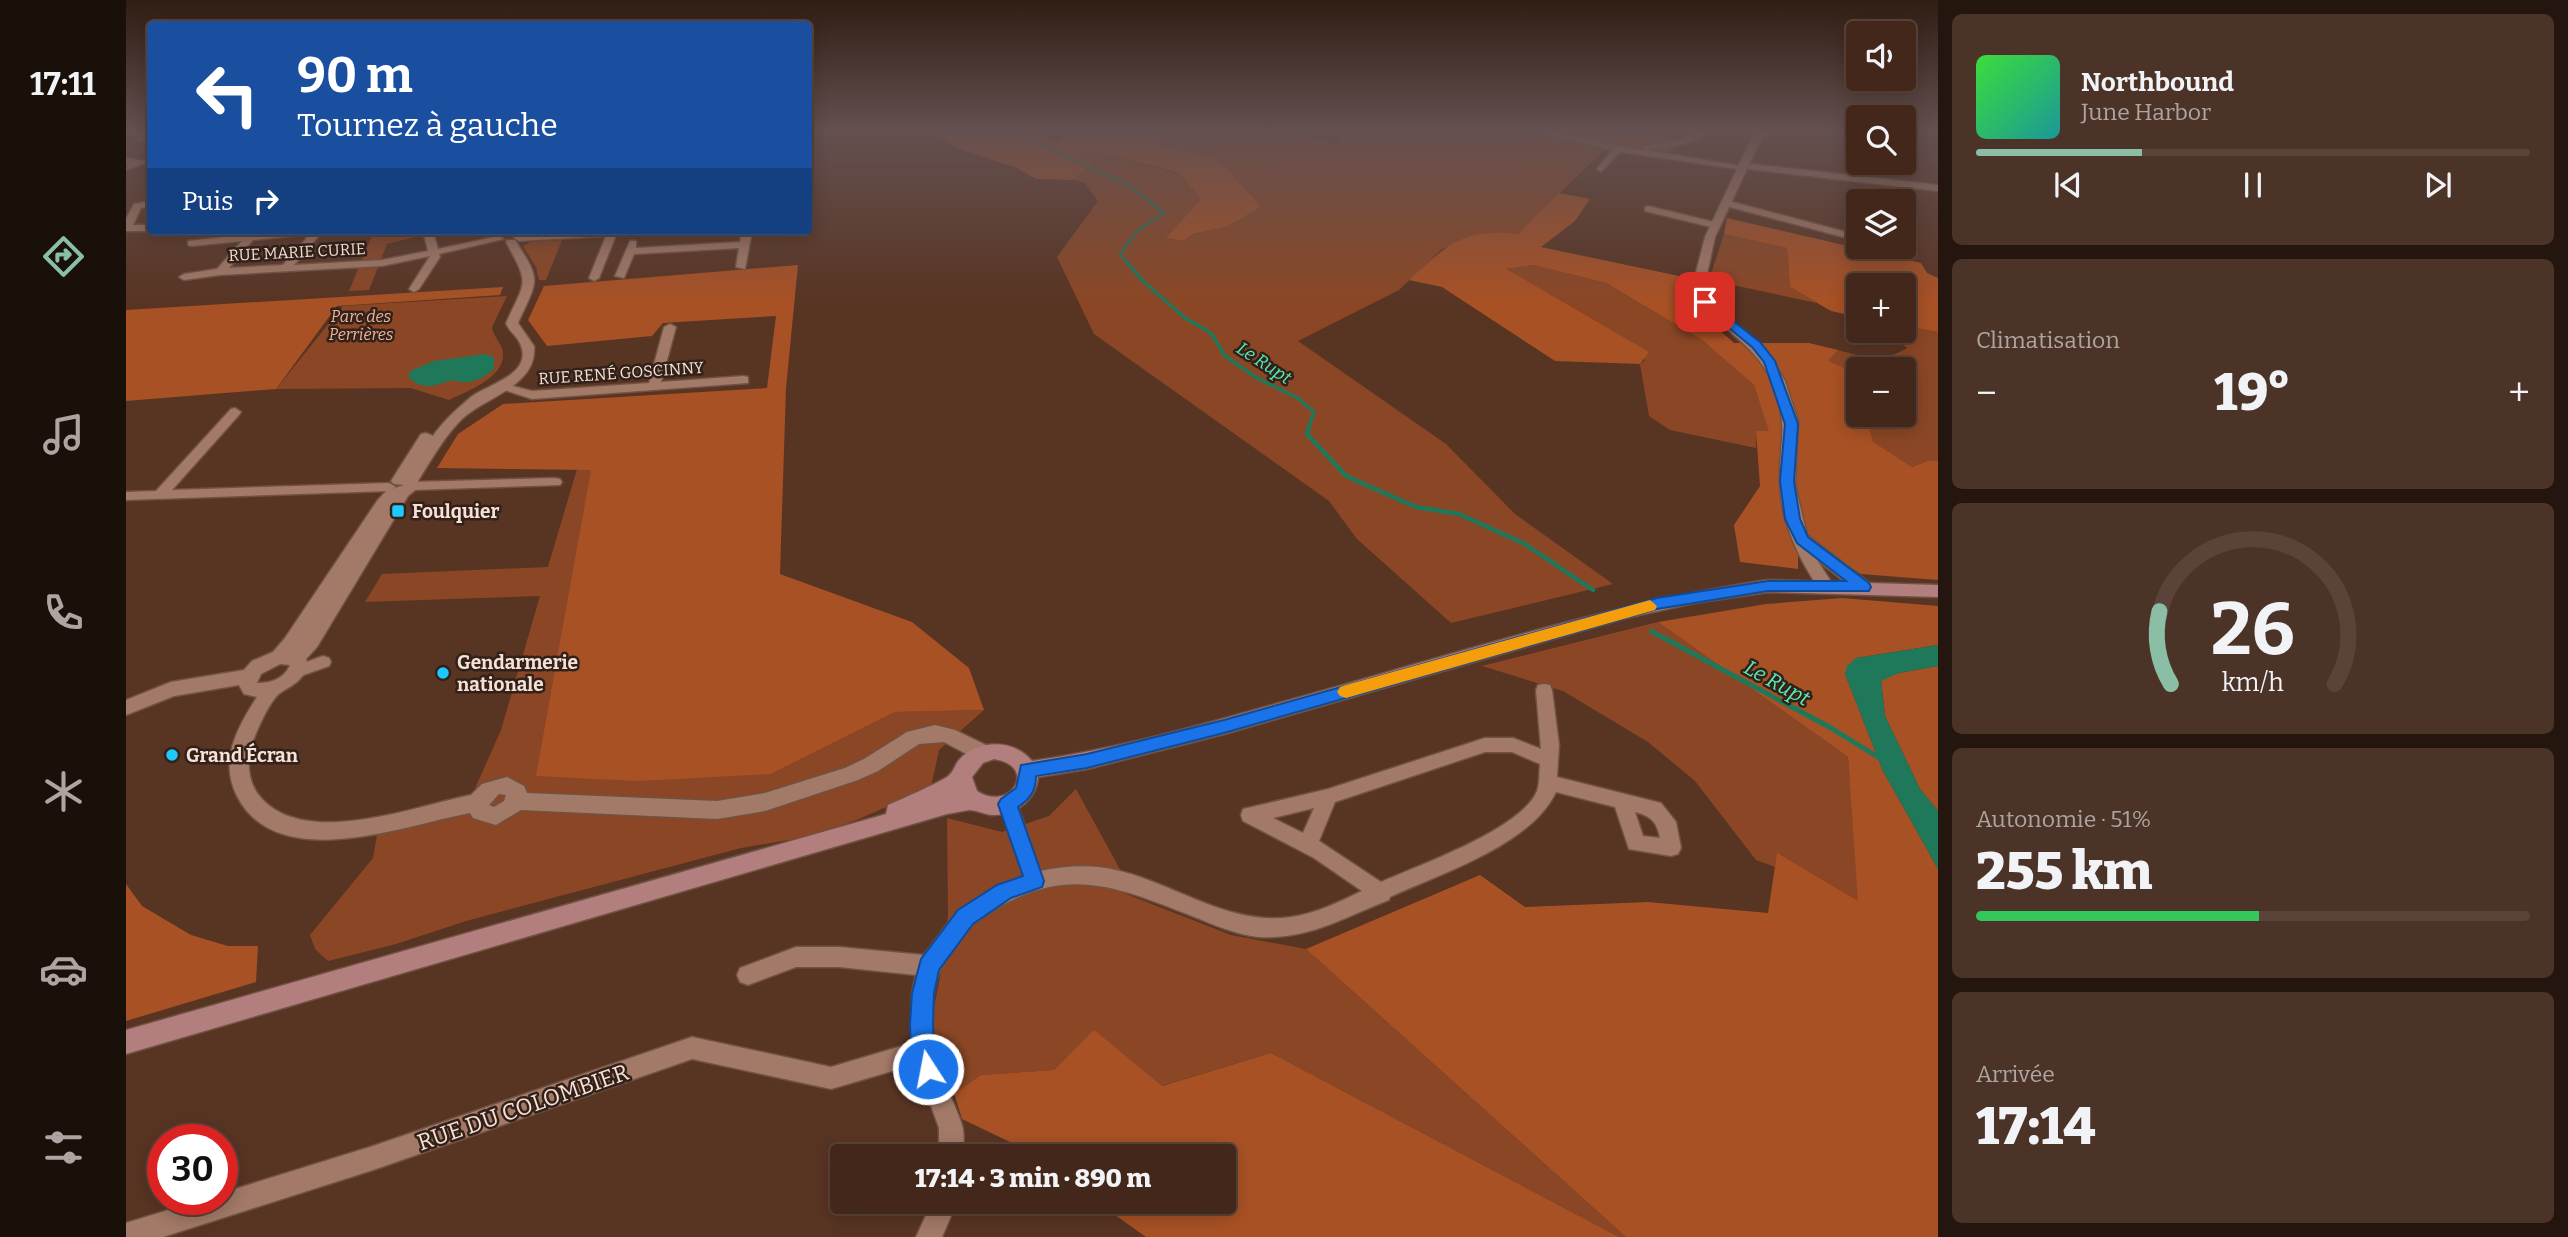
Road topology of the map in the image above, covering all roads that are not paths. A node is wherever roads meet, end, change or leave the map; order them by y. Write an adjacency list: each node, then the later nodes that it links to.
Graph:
1 (1734, 187): 2 (street)
2 (1725, 203): 5 (street); 8 (street)
3 (147, 204): 7 (street)
4 (1648, 209): 5 (street)
5 (1715, 225): 38 (street)
6 (147, 228): 7 (street)
7 (129, 230)
8 (1843, 234)
9 (280, 235): 17 (street)
10 (315, 235): 23 (street)
11 (430, 235): 21 (street)
12 (535, 235): 16 (street, RUE MARIE CURIE)
13 (612, 235): 27 (street)
14 (634, 235): 20 (street)
15 (746, 235): 19 (street)
16 (509, 236): 21 (street, RUE MARIE CURIE); 31 (street)
17 (249, 239): 18 (street); 24 (street)
18 (191, 243)
19 (744, 245): 20 (street); 22 (street)
20 (630, 251): 25 (street)
21 (436, 252): 23 (street, RUE MARIE CURIE); 28 (street)
22 (741, 267)
23 (286, 268): 24 (street, RUE MARIE CURIE)
24 (220, 272): 26 (street, RUE MARIE CURIE)
25 (620, 276)
26 (184, 277)
27 (594, 278)
28 (414, 289)
29 (670, 327): 32 (street)
30 (744, 380): 32 (street, RUE RENÉ GOSCINNY)
31 (501, 387): 32 (street, RUE RENÉ GOSCINNY); 35 (street)
32 (654, 387)
33 (235, 412): 36 (street)
34 (555, 482): 35 (street)
35 (400, 487): 36 (street); 42 (street)
36 (160, 495): 37 (street)
37 (126, 496)
38 (1802, 540): 39 (street); 40 (street)
39 (1826, 586): 40 (main road); 50 (main road)
40 (1863, 587): 41 (main road)
41 (1938, 591)
42 (290, 662): 43 (street); 44 (street); 45 (street)
43 (323, 662)
44 (249, 676): 45 (street); 47 (street)
45 (272, 689): 48 (street)
46 (1544, 690): 49 (street)
47 (126, 708)
48 (984, 753): 50 (main road); 51 (main road)
49 (1549, 760): 52 (street); 53 (street)
50 (1027, 770): 56 (main road)
51 (961, 778): 54 (main road); 57 (main road)
52 (1548, 782): 55 (street); 60 (street)
53 (1328, 797): 58 (street); 58 (street)
54 (974, 801): 56 (main road); 57 (main road)
55 (1622, 801)
56 (1008, 804): 59 (street)
57 (814, 845): 63 (main road)
58 (1308, 845): 60 (street)
59 (1034, 881): 60 (street); 61 (street)
60 (1382, 894)
61 (929, 966): 62 (street); 64 (street)
62 (748, 975)
63 (126, 1042)
64 (923, 1051): 65 (street); 67 (street, RUE DU COLOMBIER)
65 (951, 1144)
66 (940, 1214): 68 (street)
67 (126, 1236)
68 (929, 1237)

